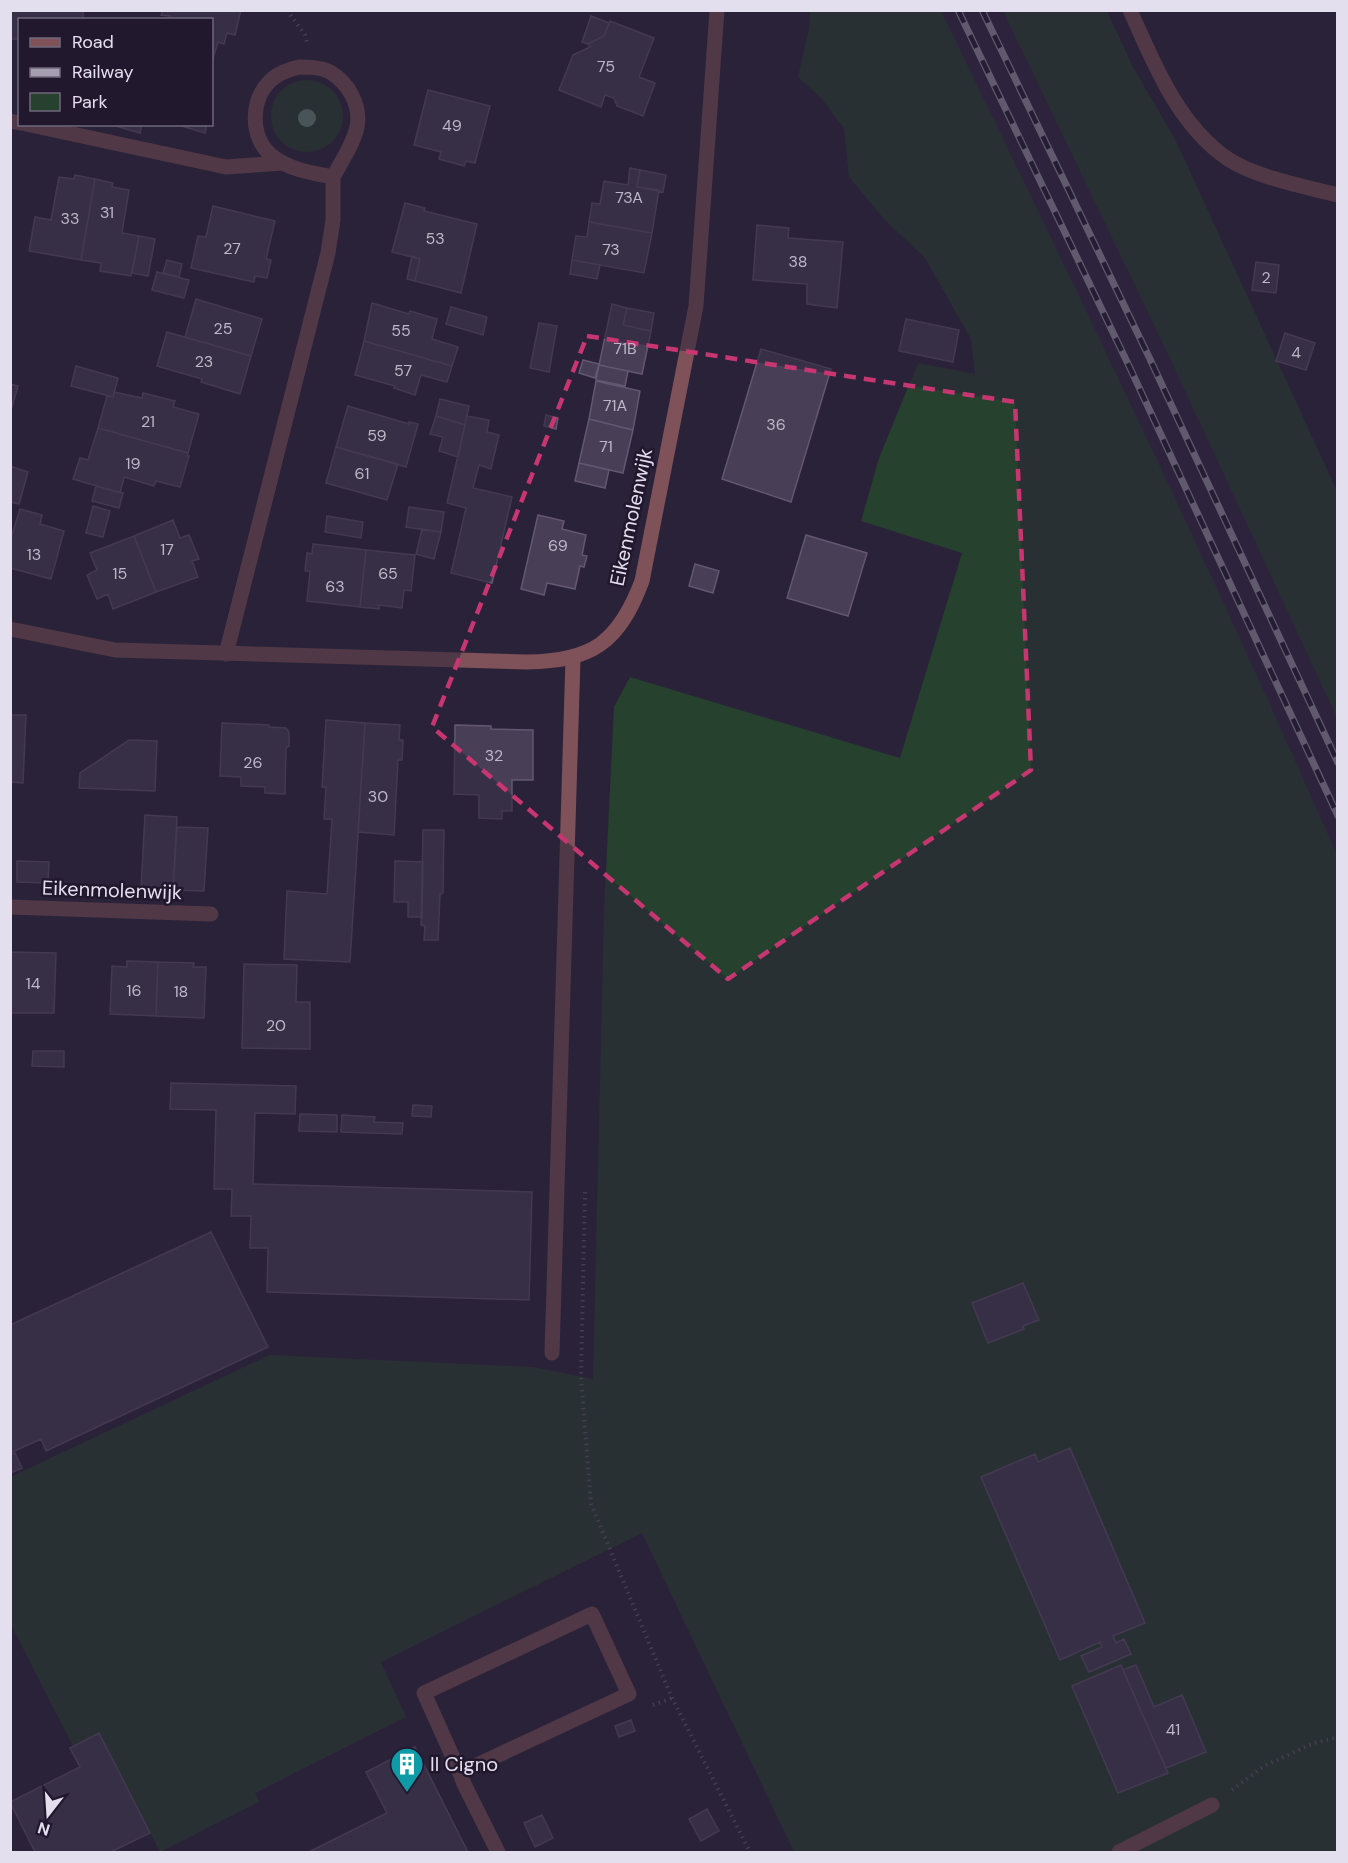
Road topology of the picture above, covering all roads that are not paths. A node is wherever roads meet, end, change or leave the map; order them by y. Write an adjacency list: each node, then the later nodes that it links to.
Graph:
1 (717, 10): 9 (street, Eikenmolenwijk)
2 (1130, 10): 6 (street)
3 (35, 126): 4 (street)
4 (282, 163): 5 (street); 5 (street)
5 (333, 177): 8 (street)
6 (1338, 195)
7 (10, 629): 8 (street, Eikenmolenwijk)
8 (226, 654): 9 (street, Eikenmolenwijk)
9 (573, 658): 12 (street)
10 (10, 907): 11 (street, Eikenmolenwijk)
11 (211, 914)
12 (552, 1353)
13 (460, 1773): 13 (street); 15 (street)
14 (1212, 1805): 16 (street)
15 (498, 1852)
16 (1119, 1852)

